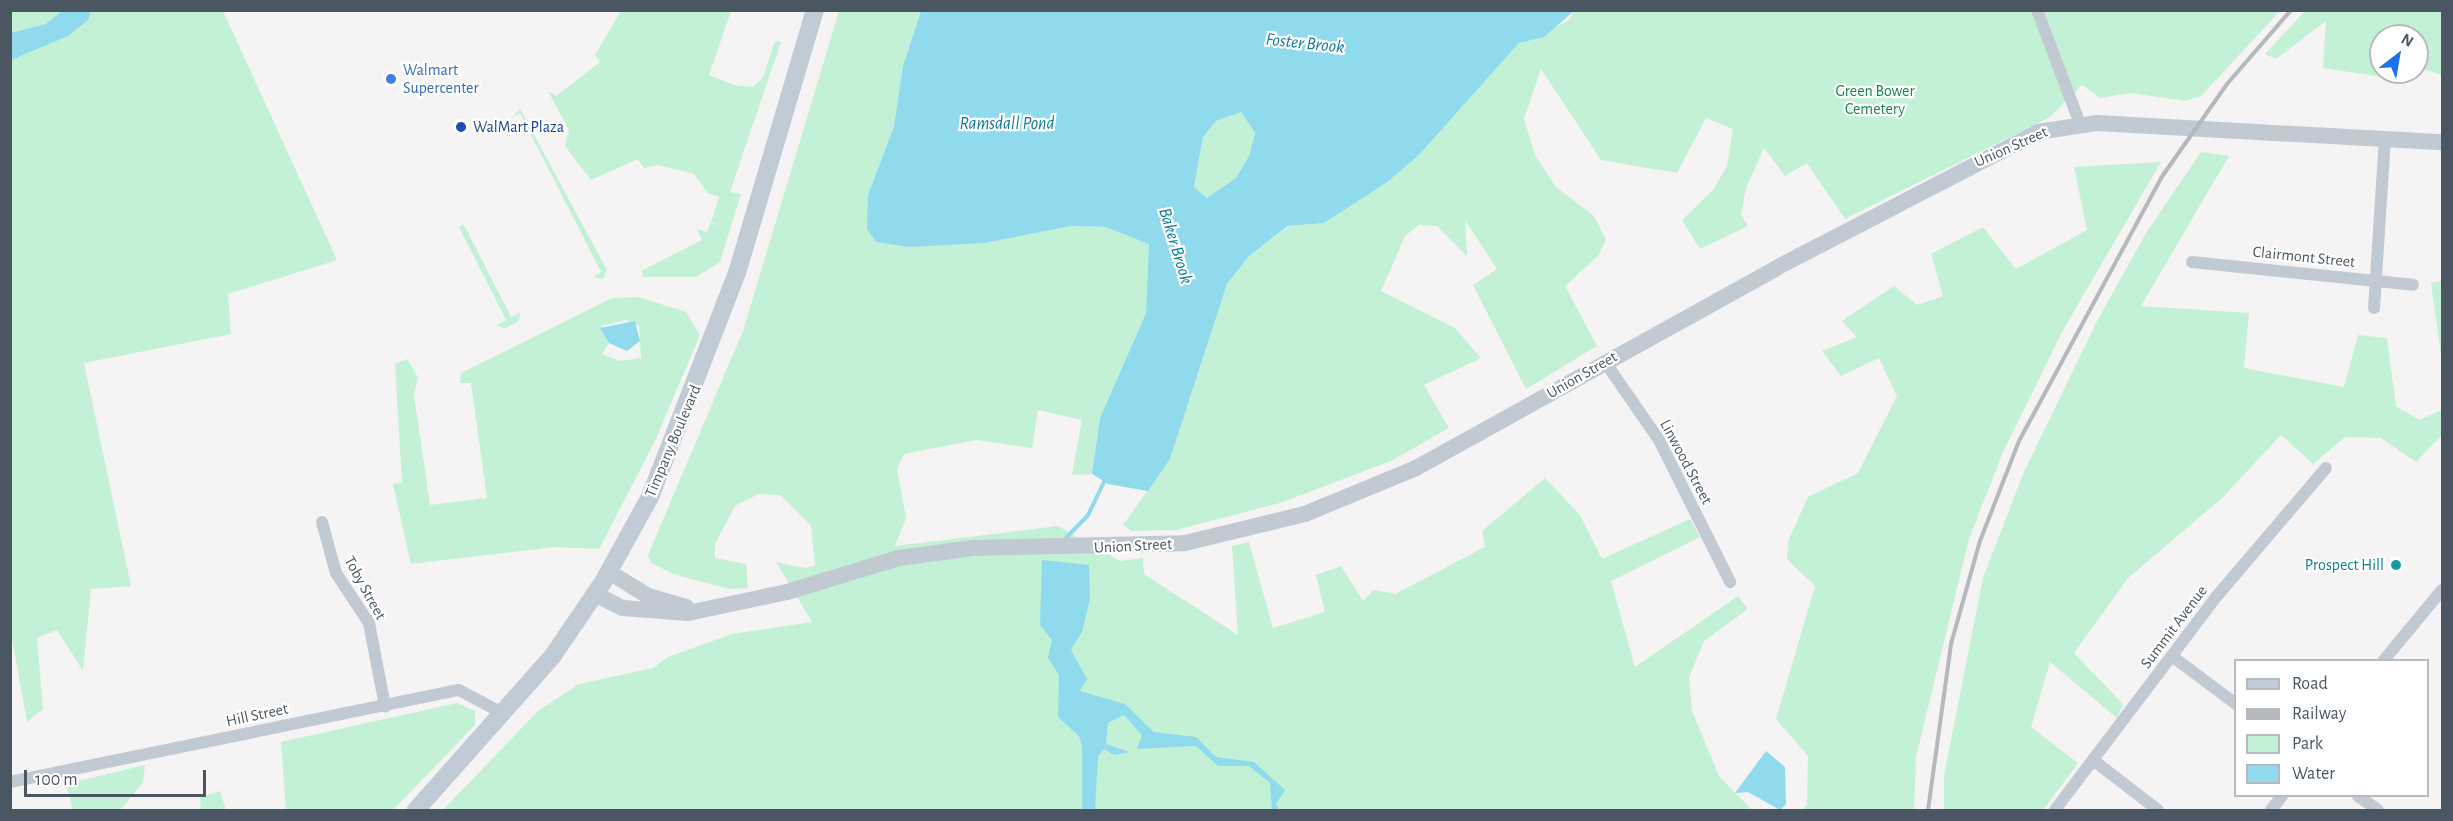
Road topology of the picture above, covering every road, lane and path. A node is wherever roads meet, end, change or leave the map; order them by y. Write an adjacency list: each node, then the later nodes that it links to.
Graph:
1 (815, 10): 13 (main road, Timpany Boulevard)
2 (2037, 10): 3 (street)
3 (2080, 124): 4 (street, Union Street); 10 (street, Union Street)
4 (2385, 139): 5 (street, Union Street); 7 (street)
5 (2442, 142)
6 (2192, 262): 7 (street, Clairmont Street)
7 (2376, 282): 8 (street, Clairmont Street); 9 (street)
8 (2413, 285)
9 (2374, 308)
10 (1605, 362): 14 (street, Linwood Street); 17 (street, Union Street)
11 (2326, 468): 18 (street, Summit Avenue)
12 (322, 522): 21 (street, Toby Street)
13 (609, 572): 16 (main road, Timpany Boulevard); 17 (street)
14 (1730, 582)
15 (2442, 590): 19 (street)
16 (595, 594): 17 (street); 22 (main road, Timpany Boulevard)
17 (705, 609)
18 (2173, 657): 20 (street); 23 (street, Summit Avenue)
19 (2385, 659)
20 (2234, 703)
21 (385, 706): 22 (street, Hill Street); 24 (street, Hill Street)
22 (504, 714): 27 (main road, Timpany Boulevard)
23 (2092, 760): 28 (street, Summit Avenue); 29 (street)
24 (10, 782)
25 (2281, 797): 30 (street)
26 (2361, 797): 31 (street)
27 (417, 810)
28 (2055, 810)
29 (2158, 810)
30 (2271, 810)
31 (2378, 810)

